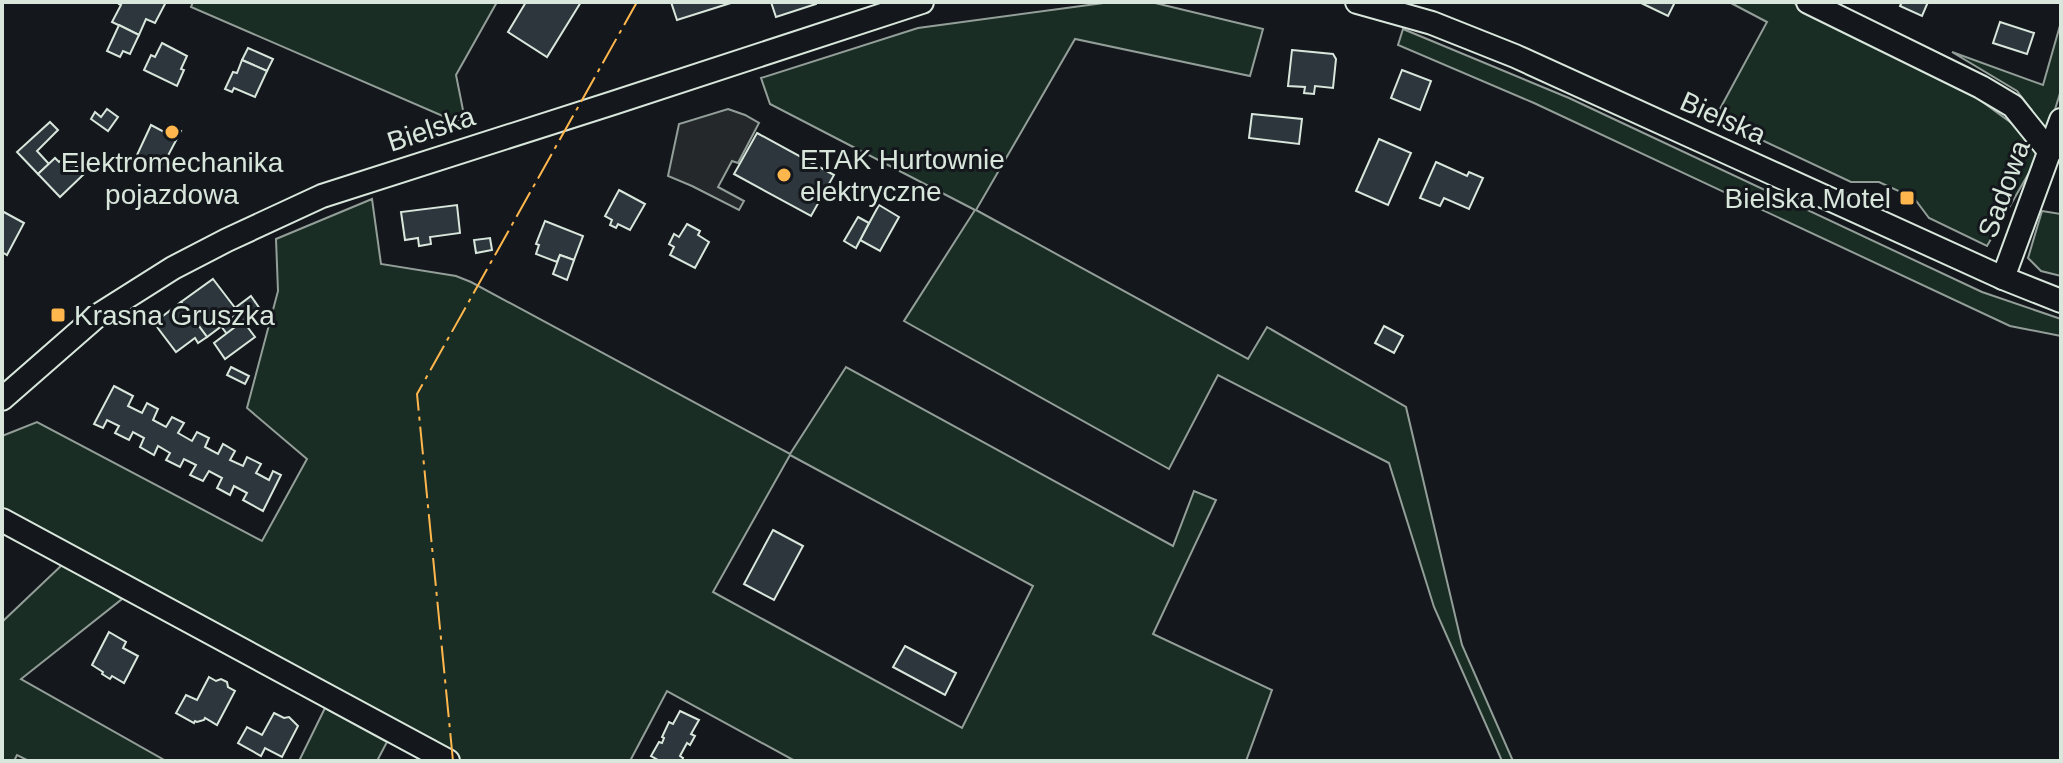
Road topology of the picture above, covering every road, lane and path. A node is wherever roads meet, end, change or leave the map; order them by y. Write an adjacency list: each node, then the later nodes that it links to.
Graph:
1 (922, 2): 8 (street, Bielska)
2 (1357, 2): 6 (street, Bielska)
3 (1808, 2): 5 (street)
4 (2061, 120): 5 (street, Sadowa)
5 (2050, 152): 6 (street, Sadowa)
6 (2003, 278): 7 (street, Bielska)
7 (2061, 301)
8 (2, 399)
9 (2, 520): 10 (street)
10 (448, 761)

